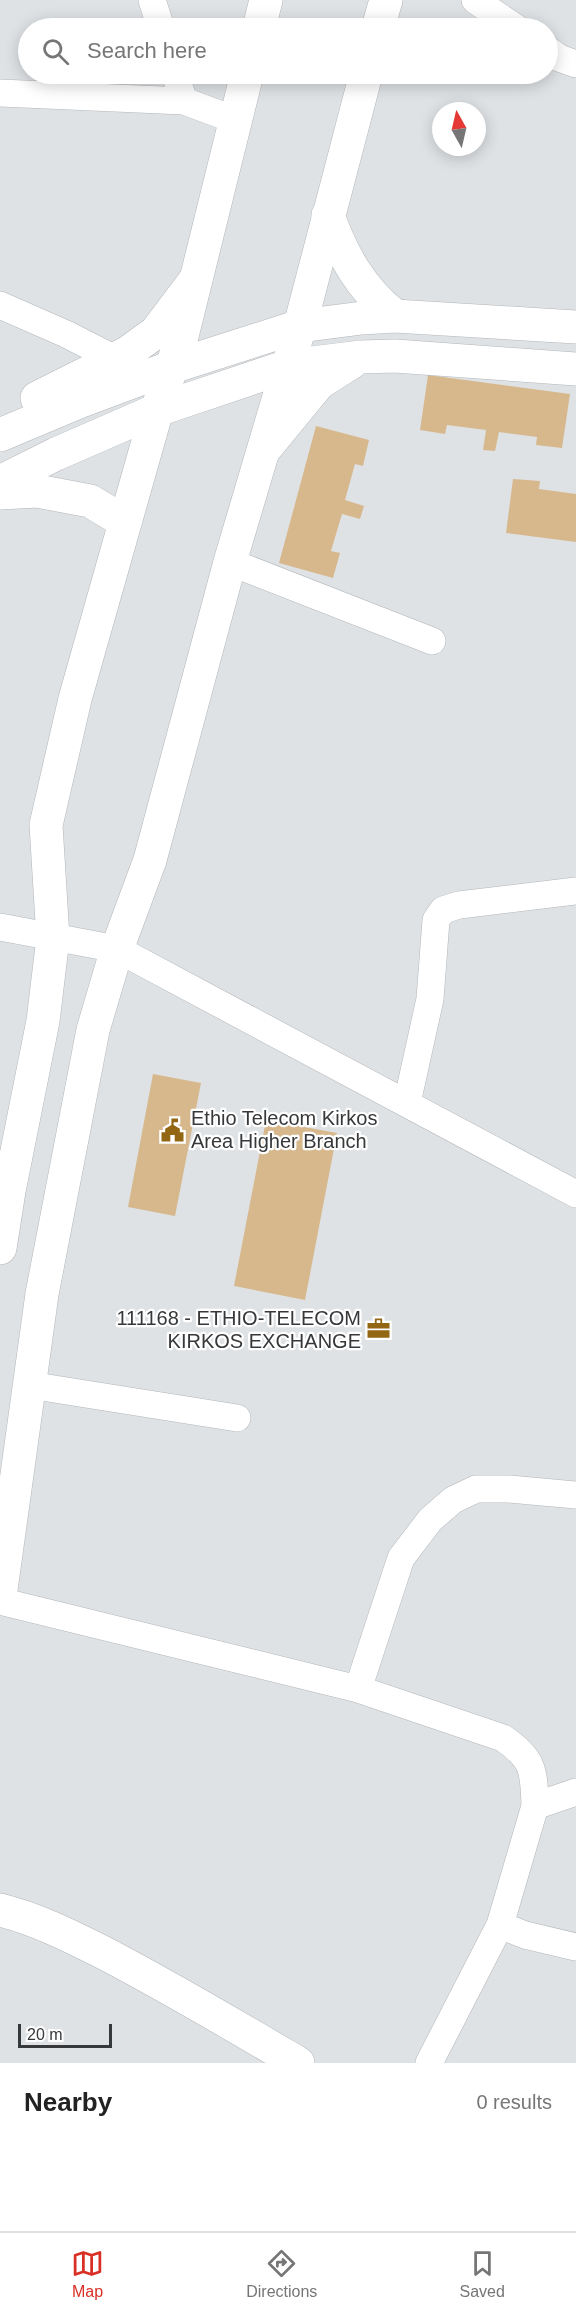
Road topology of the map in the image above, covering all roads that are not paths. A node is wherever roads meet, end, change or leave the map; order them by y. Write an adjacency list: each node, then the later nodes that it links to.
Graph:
1 (152, 0): 5 (street)
2 (266, 0): 6 (main road)
3 (386, 0): 7 (main road)
4 (475, 0): 8 (street)
5 (158, 18)
6 (262, 18)
7 (381, 18)
8 (501, 18)
9 (558, 57): 10 (street)
10 (576, 64)
11 (179, 84): 15 (street)
12 (244, 84): 16 (main road)
13 (363, 84): 17 (main road)
14 (0, 93): 15 (street)
15 (184, 101): 16 (street)
16 (235, 120): 18 (main road)
17 (328, 215): 20 (main road); 21 (main road)
18 (196, 279): 24 (main road); 26 (main road)
19 (0, 305): 24 (street)
20 (395, 316): 21 (main road); 22 (main road)
21 (300, 327): 25 (main road); 26 (main road)
22 (576, 327)
23 (362, 357): 25 (main road); 27 (main road); 31 (main road)
24 (115, 359): 29 (main road)
25 (288, 366): 28 (main road); 31 (main road)
26 (172, 367): 28 (main road); 30 (main road)
27 (576, 369)
28 (157, 410): 32 (main road); 34 (main road)
29 (0, 415)
30 (0, 435)
31 (264, 450): 35 (main road)
32 (0, 482)
33 (0, 493): 34 (main road)
34 (125, 522): 39 (main road)
35 (230, 562): 36 (street); 40 (main road)
36 (432, 641)
37 (576, 891): 41 (street)
38 (0, 927): 39 (street)
39 (53, 938): 40 (street); 42 (main road)
40 (117, 949): 41 (street); 45 (main road)
41 (407, 1103): 43 (street)
42 (5, 1190): 44 (main road)
43 (576, 1194)
44 (0, 1248)
45 (29, 1385): 46 (street); 48 (main road)
46 (237, 1418)
47 (576, 1495): 49 (street)
48 (0, 1599): 49 (street)
49 (358, 1689): 51 (street)
50 (576, 1792): 51 (street)
51 (535, 1806): 53 (street)
52 (0, 1910): 55 (main road)
53 (500, 1925): 54 (street); 56 (street)
54 (576, 1947)
55 (298, 2063)
56 (429, 2063)

